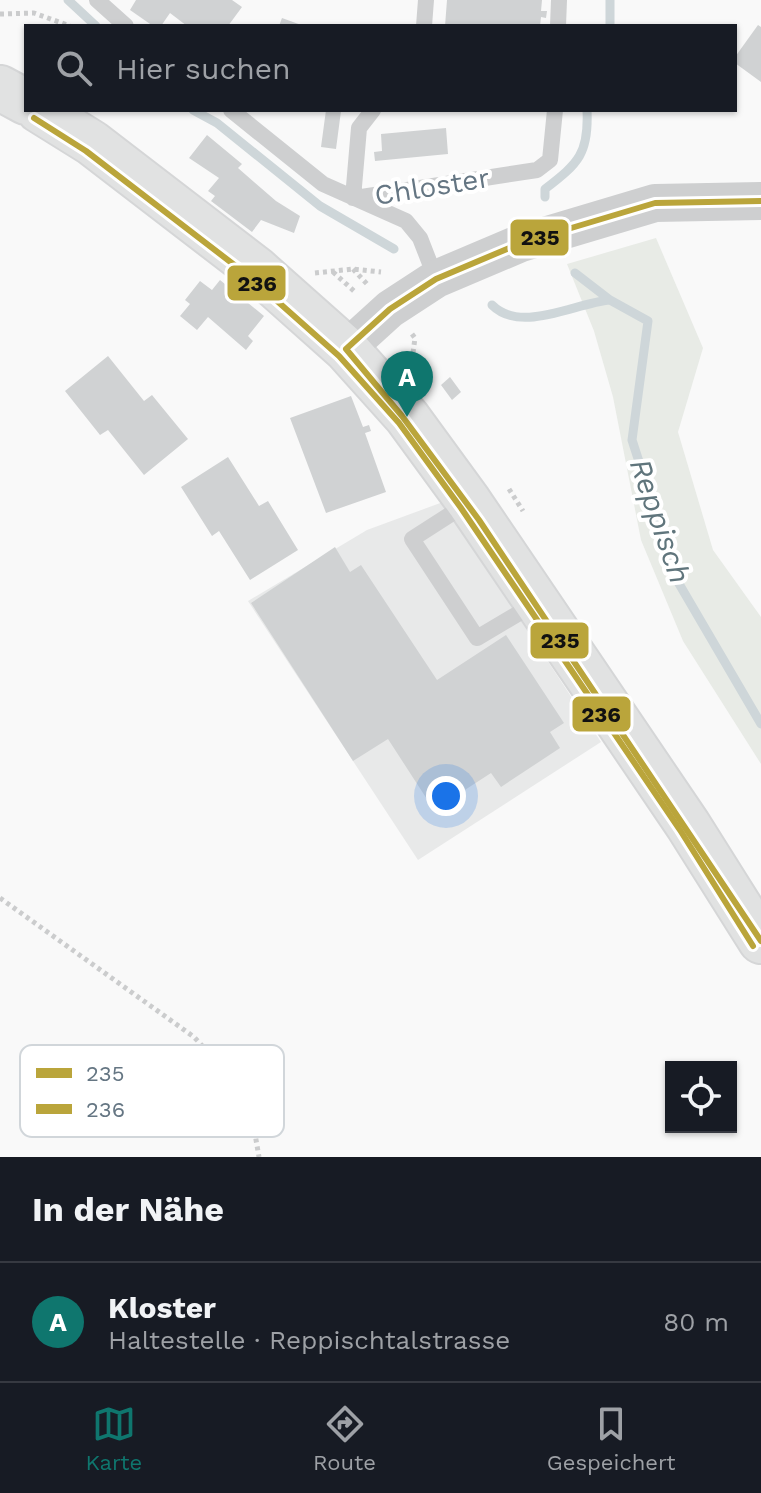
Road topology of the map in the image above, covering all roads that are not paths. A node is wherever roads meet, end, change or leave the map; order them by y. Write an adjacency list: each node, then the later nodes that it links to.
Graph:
1 (97, 0): 4 (lane)
2 (426, 0): 5 (lane)
3 (559, 0): 6 (lane)
4 (124, 24)
5 (424, 24)
6 (558, 24)
7 (0, 88): 8 (main road)
8 (24, 101)
9 (42, 112): 16 (main road)
10 (233, 112): 13 (lane)
11 (371, 112): 13 (lane, Chloster)
12 (555, 112): 13 (lane, Chloster)
13 (353, 198): 15 (lane)
14 (761, 201): 15 (street)
15 (436, 279): 16 (street)
16 (346, 349): 17 (main road)
17 (469, 502): 18 (main road); 18 (lane)
18 (536, 603): 19 (main road)
19 (761, 941)

